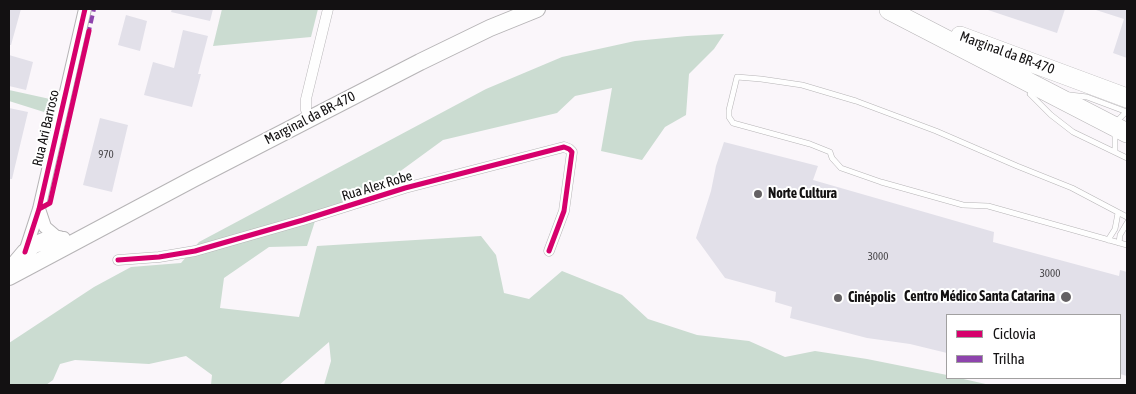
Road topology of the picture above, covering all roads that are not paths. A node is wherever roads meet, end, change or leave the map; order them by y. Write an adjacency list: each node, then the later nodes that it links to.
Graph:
1 (85, 9): 11 (street, Rua Ari Barroso)
2 (328, 9): 7 (street)
3 (537, 9): 7 (highway, Marginal da BR-470)
4 (888, 9): 5 (highway); 6 (highway, Marginal da BR-470)
5 (1052, 95): 6 (lane); 8 (highway); 9 (lane)
6 (1127, 107): 8 (lane)
7 (308, 119): 15 (highway, Marginal da BR-470)
8 (1121, 130): 9 (lane)
9 (1115, 152): 10 (lane)
10 (1127, 158)
11 (39, 209): 16 (street); 21 (street, Rua Ari Barroso)
12 (1118, 213): 13 (lane); 17 (lane); 17 (lane)
13 (1127, 217)
14 (1127, 223): 18 (lane)
15 (87, 237): 16 (street, Marginal da BR-470); 24 (highway, Marginal da BR-470)
16 (59, 239): 21 (highway)
17 (1108, 240): 18 (lane)
18 (1119, 243): 19 (lane)
19 (1127, 246)
20 (549, 250): 22 (street, Rua Alex Robe)
21 (25, 252): 23 (highway)
22 (118, 260)
23 (9, 271)
24 (9, 277)

